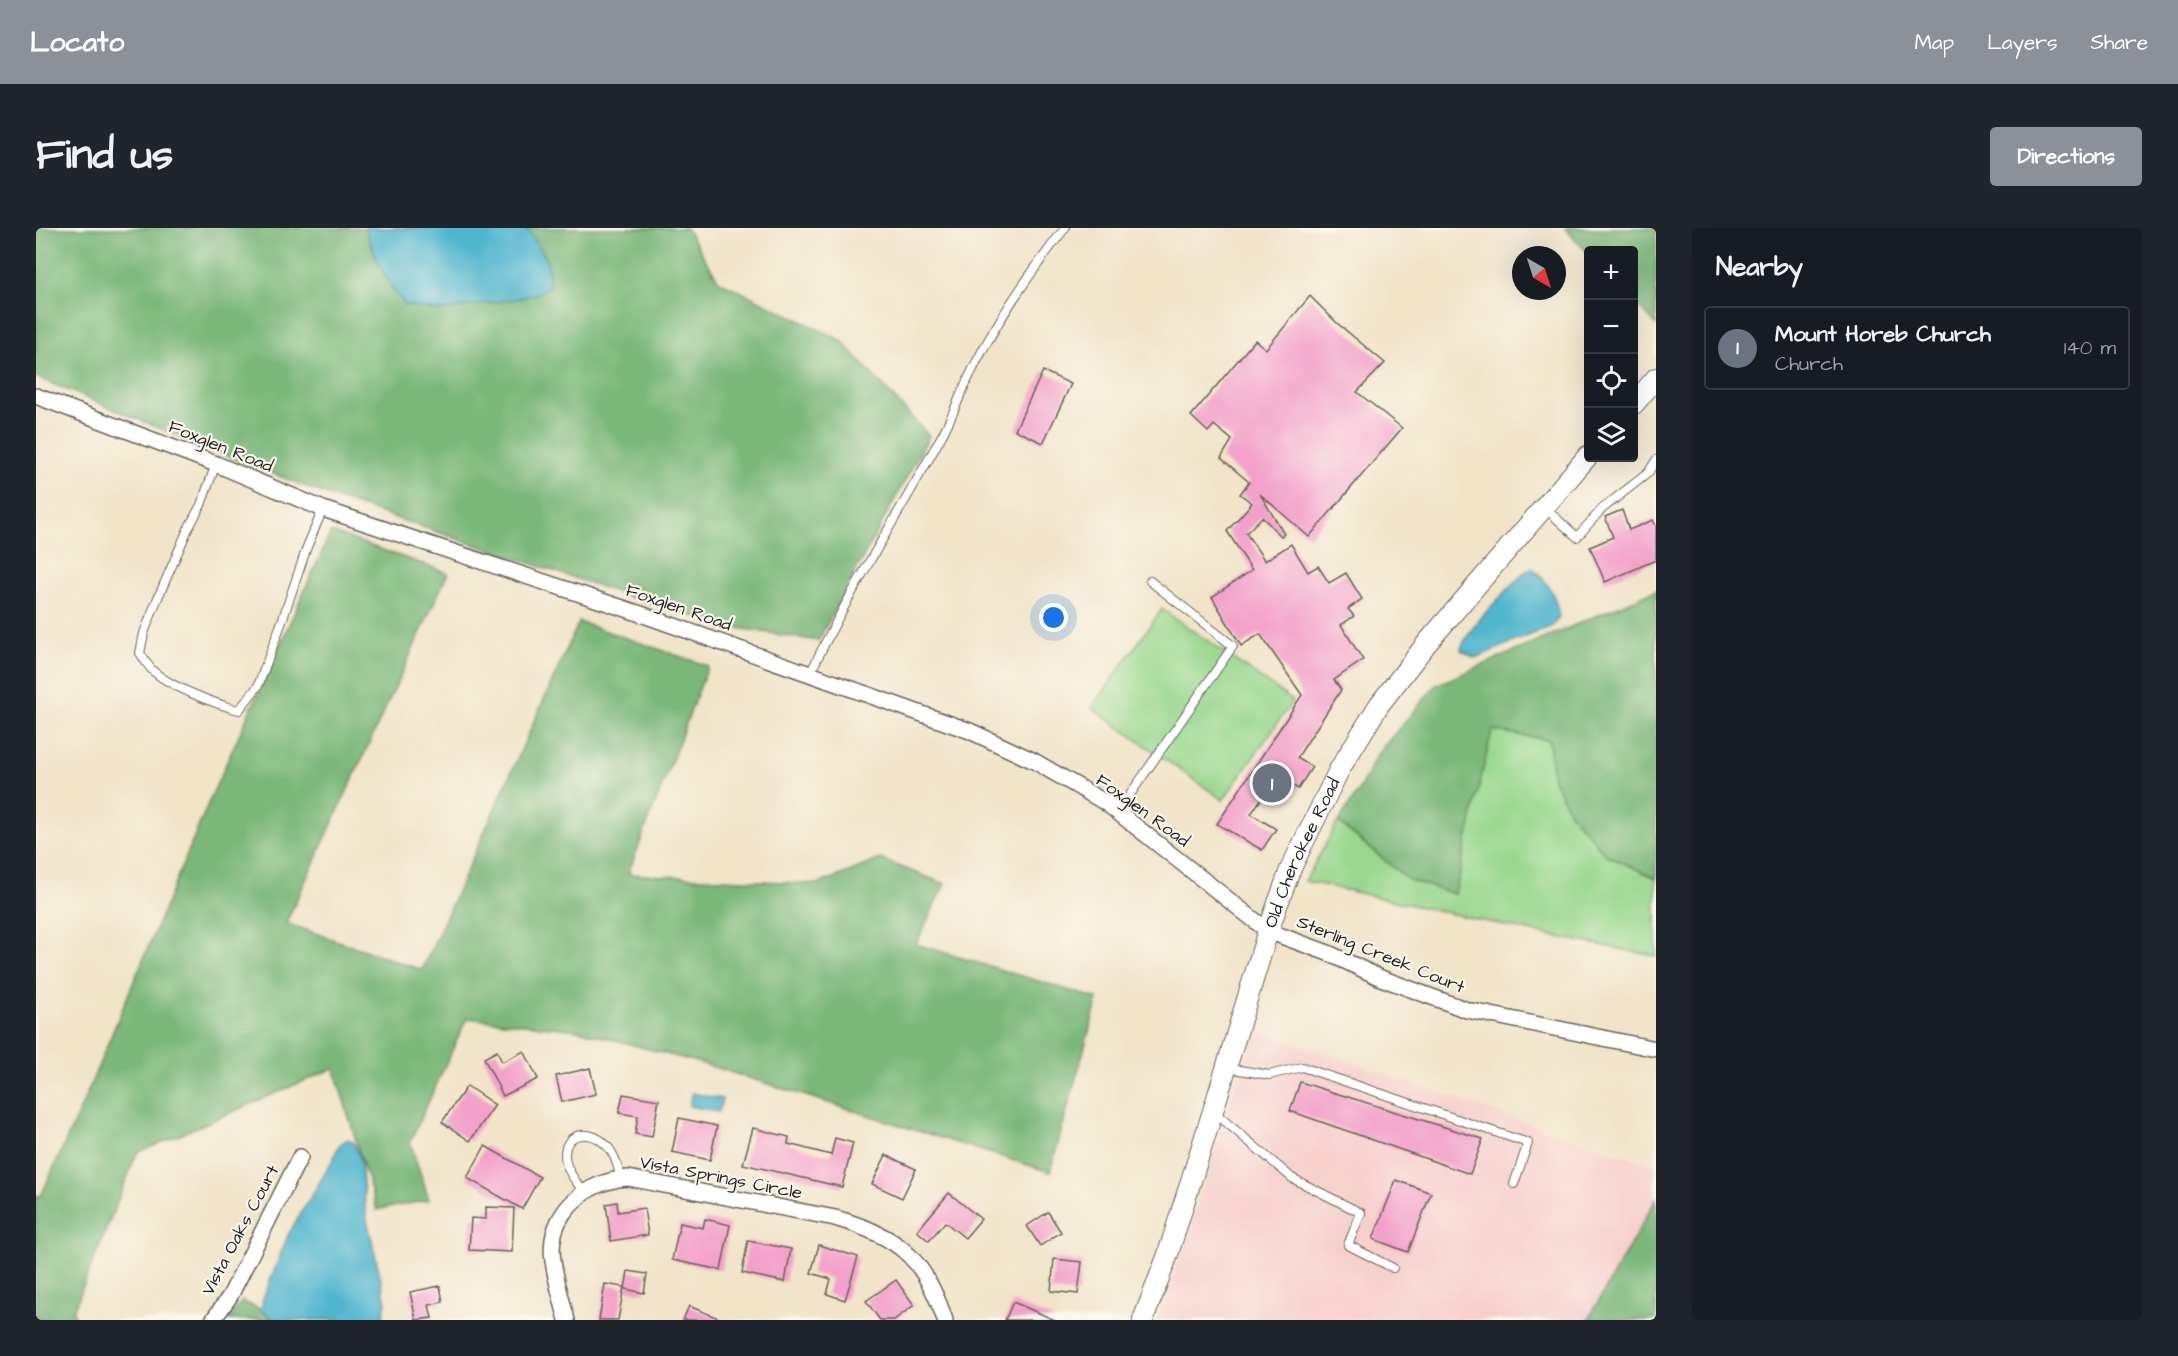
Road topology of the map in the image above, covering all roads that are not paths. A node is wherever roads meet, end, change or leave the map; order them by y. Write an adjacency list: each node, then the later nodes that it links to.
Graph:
1 (1065, 228): 9 (lane)
2 (36, 396): 5 (street, Foxglen Road)
3 (1656, 460): 6 (lane)
4 (1584, 461): 6 (street, Old Cherokee Road)
5 (216, 464): 7 (street, Foxglen Road); 7 (lane)
6 (1544, 507): 11 (street, Old Cherokee Road)
7 (323, 509): 9 (street, Foxglen Road)
8 (1150, 581): 10 (lane)
9 (810, 674): 10 (street, Foxglen Road)
10 (1118, 812): 11 (street, Foxglen Road)
11 (1268, 931): 12 (street, Sterling Creek Court); 13 (street, Old Cherokee Road)
12 (1656, 1049)
13 (1227, 1068): 14 (street, Old Cherokee Road); 17 (lane)
14 (1214, 1111): 19 (lane); 23 (street, Old Cherokee Road)
15 (300, 1157): 20 (street, Vista Oaks Court)
16 (621, 1179): 18 (street, Vista Springs Circle); 18 (lane); 22 (street, Vista Springs Circle)
17 (1514, 1184)
18 (584, 1192): 21 (street, Vista Springs Circle)
19 (1393, 1268)
20 (213, 1320)
21 (567, 1320)
22 (945, 1320)
23 (1143, 1320)

